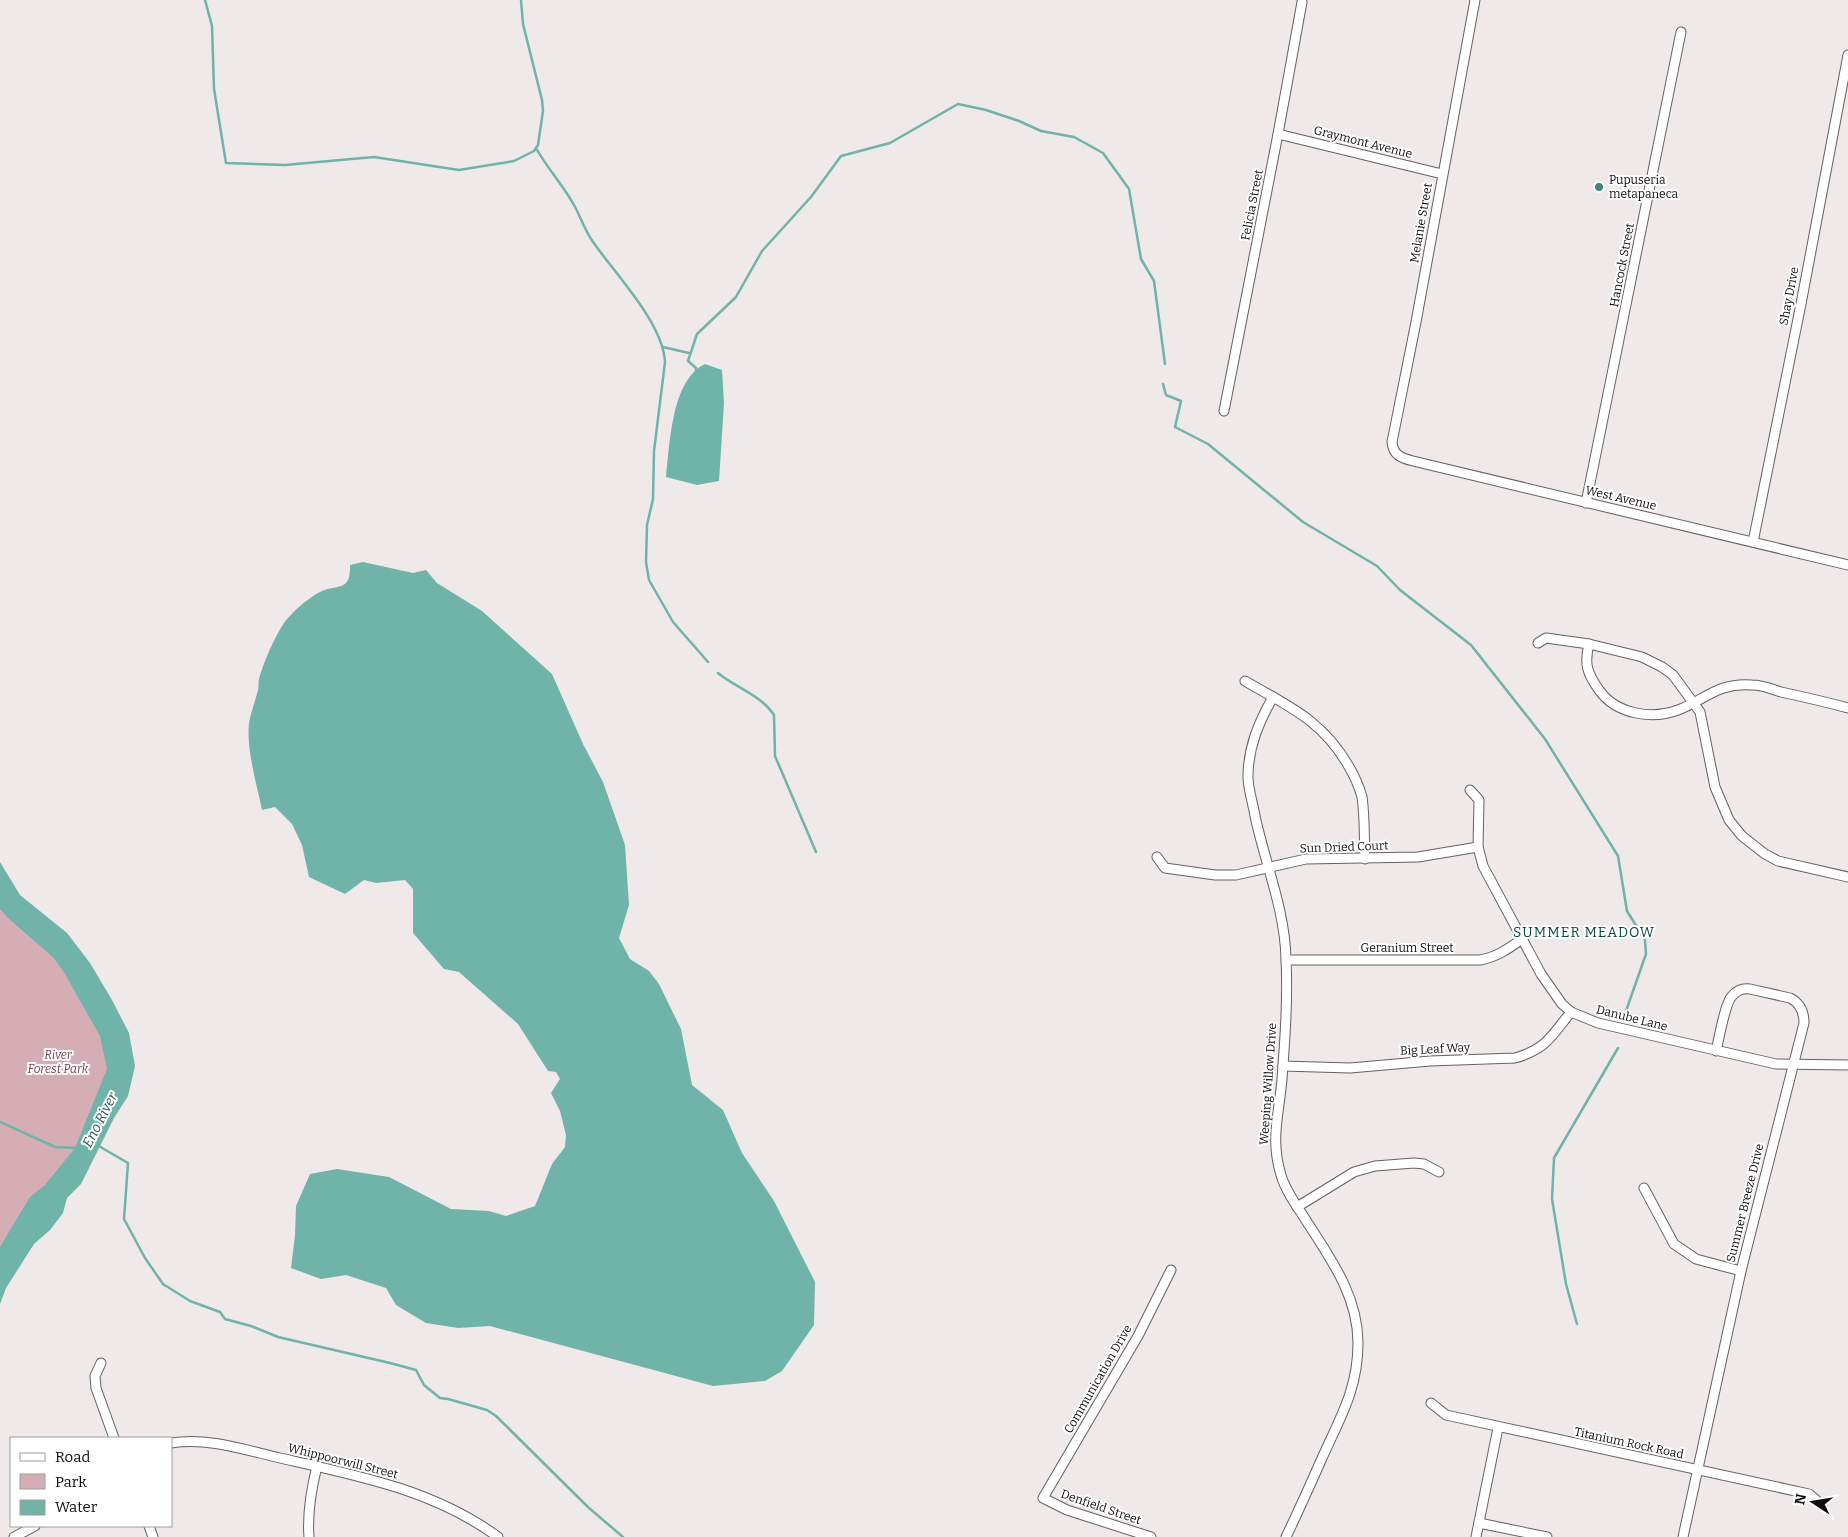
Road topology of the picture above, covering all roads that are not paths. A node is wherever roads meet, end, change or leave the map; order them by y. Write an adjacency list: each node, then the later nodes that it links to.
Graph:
1 (1475, 0): 6 (street, Melanie Street)
2 (1302, 2): 5 (street, Felicia Street)
3 (1681, 32): 9 (street, Hancock Street)
4 (1848, 55): 10 (street, Shay Drive)
5 (1278, 134): 6 (street, Graymont Avenue); 7 (street, Felicia Street)
6 (1442, 174): 8 (street, Melanie Street)
7 (1224, 411)
8 (1392, 450): 9 (street, West Avenue)
9 (1586, 503): 10 (street, West Avenue)
10 (1753, 542): 11 (street, West Avenue)
11 (1848, 565)
12 (1538, 643): 13 (street)
13 (1589, 644): 16 (street); 16 (street)
14 (1245, 681): 15 (street)
15 (1273, 697): 21 (street); 22 (street, Weeping Willow Drive)
16 (1693, 702): 17 (street); 23 (street)
17 (1848, 708)
18 (1470, 790): 19 (street, Danube Lane)
19 (1478, 847): 21 (street, Sun Dried Court); 24 (street, Danube Lane)
20 (1157, 857): 22 (street, Sun Dried Court)
21 (1365, 859): 22 (street, Sun Dried Court)
22 (1268, 868): 25 (street, Weeping Willow Drive)
23 (1848, 877)
24 (1522, 939): 25 (street, Geranium Street); 26 (street, Danube Lane)
25 (1286, 960): 30 (street, Weeping Willow Drive)
26 (1571, 1012): 27 (street, Danube Lane); 30 (street, Big Leaf Way)
27 (1716, 1051): 28 (street, Danube Lane); 28 (street, Summer Breeze Drive)
28 (1793, 1065): 29 (street, Danube Lane); 35 (street, Summer Breeze Drive)
29 (1848, 1065)
30 (1283, 1066): 33 (street, Weeping Willow Drive)
31 (1439, 1172): 33 (street)
32 (1644, 1188): 35 (street)
33 (1297, 1208): 51 (street, Weeping Willow Drive)
34 (1171, 1270): 43 (street, Communication Drive)
35 (1741, 1271): 42 (street, Summer Breeze Drive)
36 (101, 1362): 39 (street)
37 (1431, 1404): 38 (street, Titanium Rock Road)
38 (1498, 1428): 42 (street, Titanium Rock Road); 45 (street)
39 (114, 1437)
40 (172, 1443): 41 (street, Whippoorwill Street)
41 (317, 1466): 48 (street); 49 (street, Whippoorwill Street)
42 (1697, 1471): 44 (street, Titanium Rock Road); 54 (street, Summer Breeze Drive)
43 (1044, 1498): 50 (street, Denfield Street)
44 (1822, 1505)
45 (1479, 1523): 52 (street); 53 (street)
46 (33, 1527): 47 (street)
47 (14, 1537)
48 (309, 1537)
49 (498, 1537)
50 (1151, 1537)
51 (1286, 1537)
52 (1476, 1537)
53 (1547, 1537)
54 (1683, 1537)

